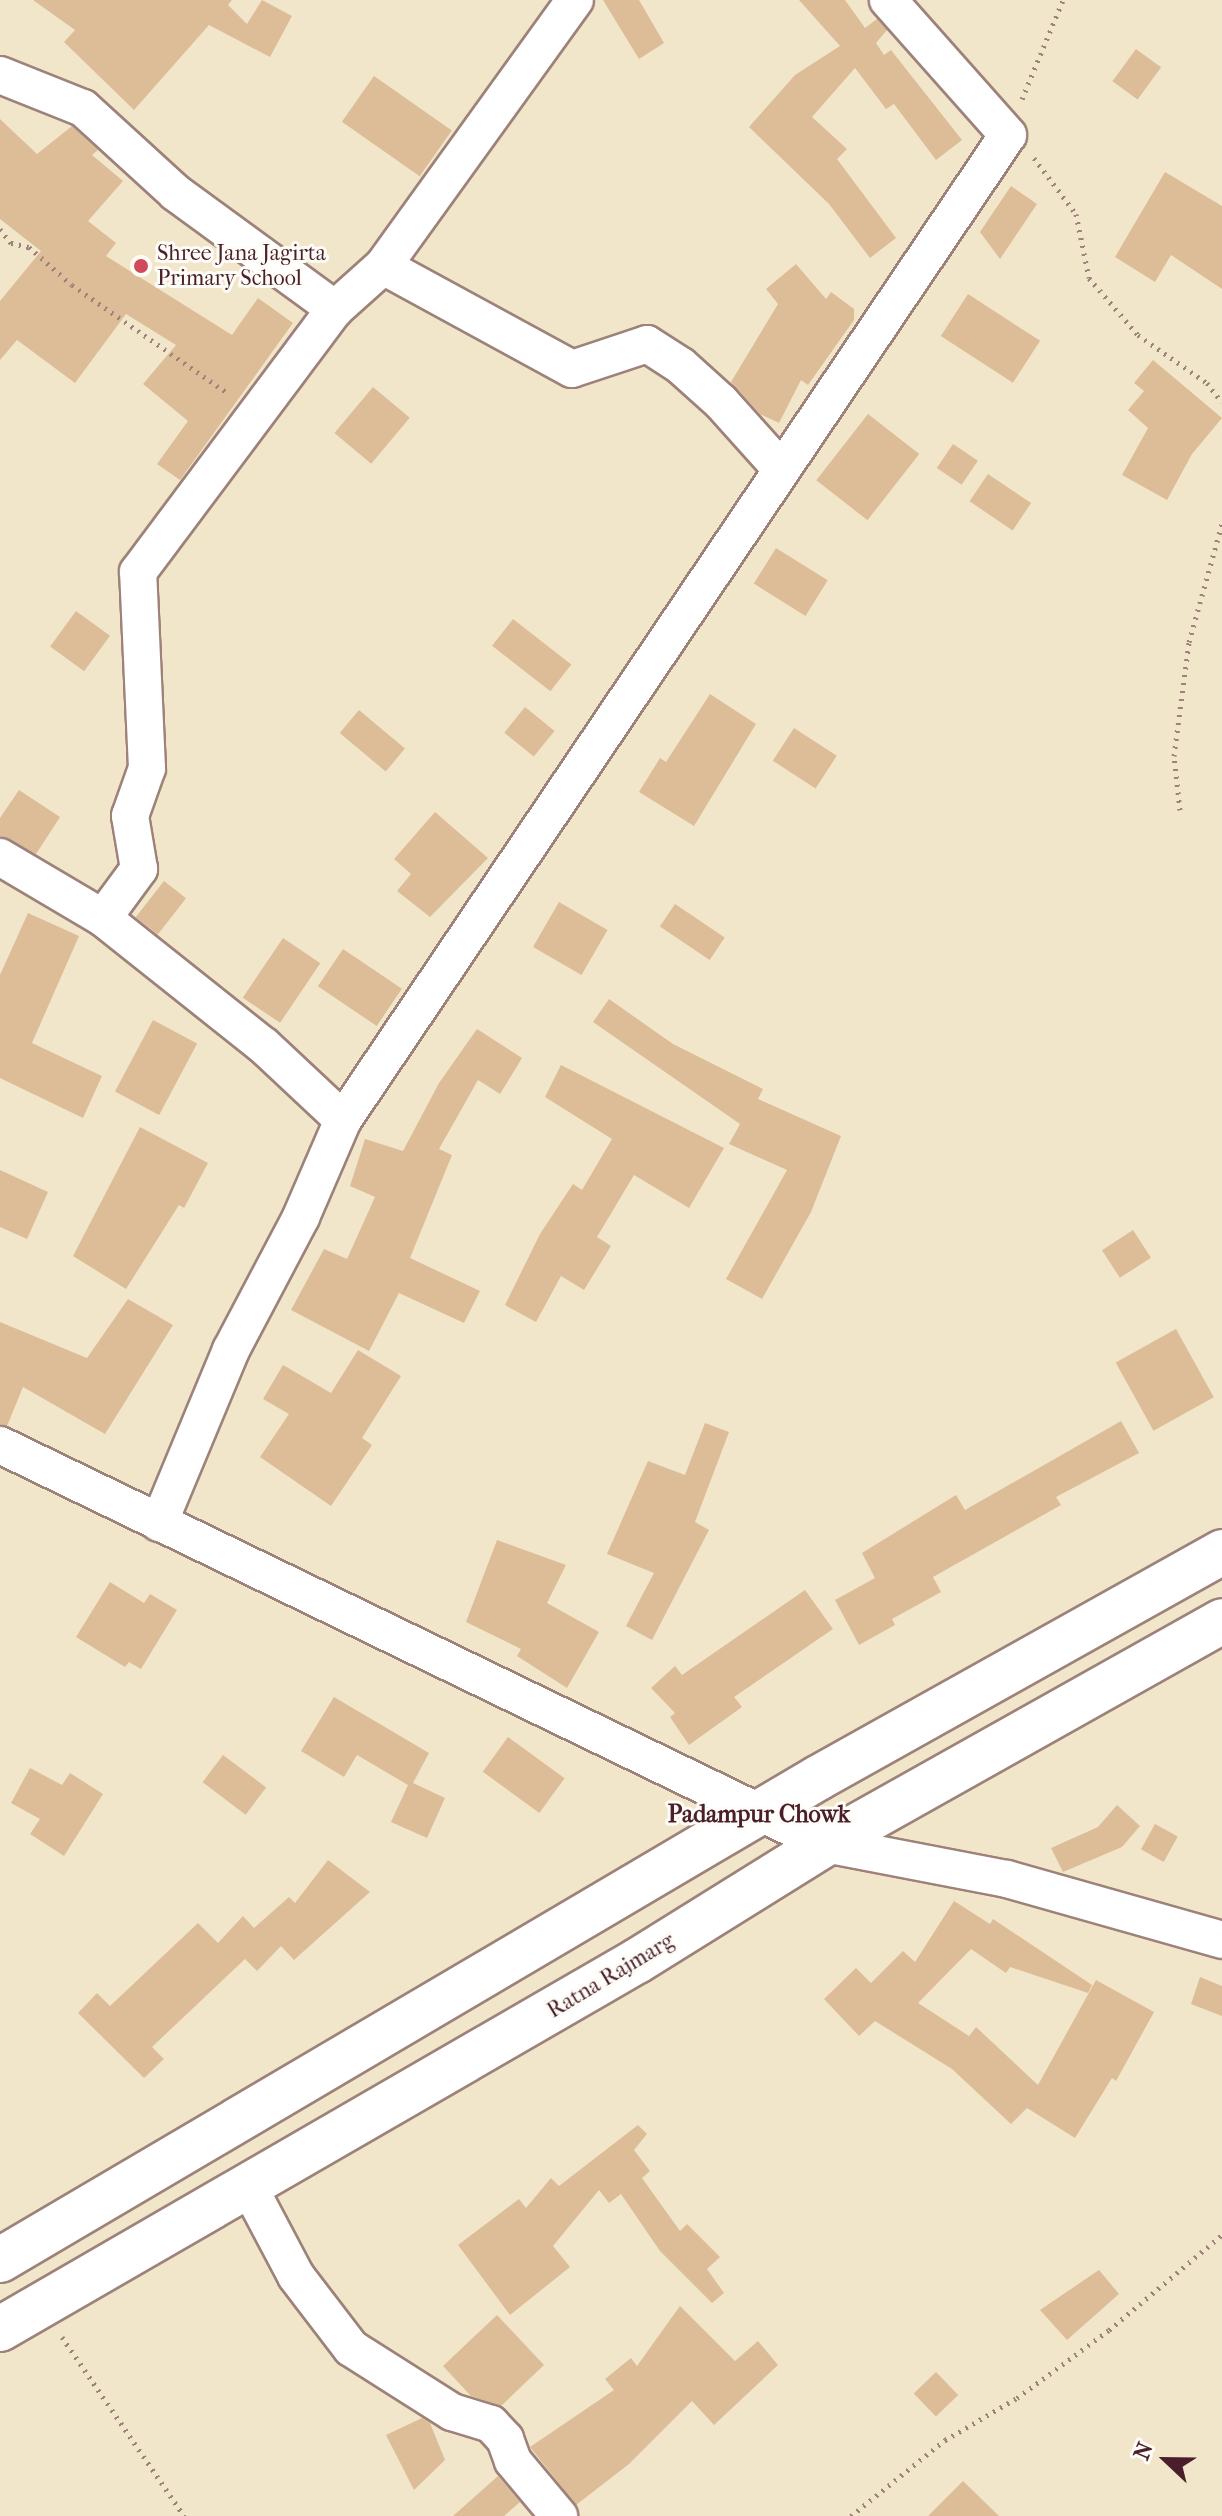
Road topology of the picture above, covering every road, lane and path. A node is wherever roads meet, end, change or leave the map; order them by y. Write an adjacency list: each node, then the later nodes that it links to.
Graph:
1 (575, 0): 7 (street)
2 (888, 0): 5 (street)
3 (1063, 0): 5 (path)
4 (0, 75): 8 (street)
5 (1008, 135): 9 (path); 11 (street)
6 (0, 229): 10 (path)
7 (383, 266): 8 (street); 11 (street)
8 (335, 309): 10 (street)
9 (1222, 402)
10 (261, 412): 15 (street)
11 (782, 470): 16 (street)
12 (1222, 524): 13 (path)
13 (1180, 810)
14 (0, 857): 15 (street)
15 (103, 918): 16 (street)
16 (343, 1120): 18 (street)
17 (0, 1445): 18 (street)
18 (159, 1523): 21 (street)
19 (1222, 1552): 21 (main road)
20 (1222, 1621): 22 (main road, Ratna Rajmarg)
21 (759, 1815): 22 (street); 26 (main road)
22 (825, 1844): 23 (street); 24 (main road, Ratna Rajmarg)
23 (1222, 1940)
24 (250, 2189): 27 (main road, Ratna Rajmarg); 30 (street)
25 (1222, 2235): 31 (path)
26 (0, 2260)
27 (41, 2307): 28 (main road, Ratna Rajmarg); 29 (path)
28 (0, 2329)
29 (184, 2516)
30 (559, 2516)
31 (851, 2516)

